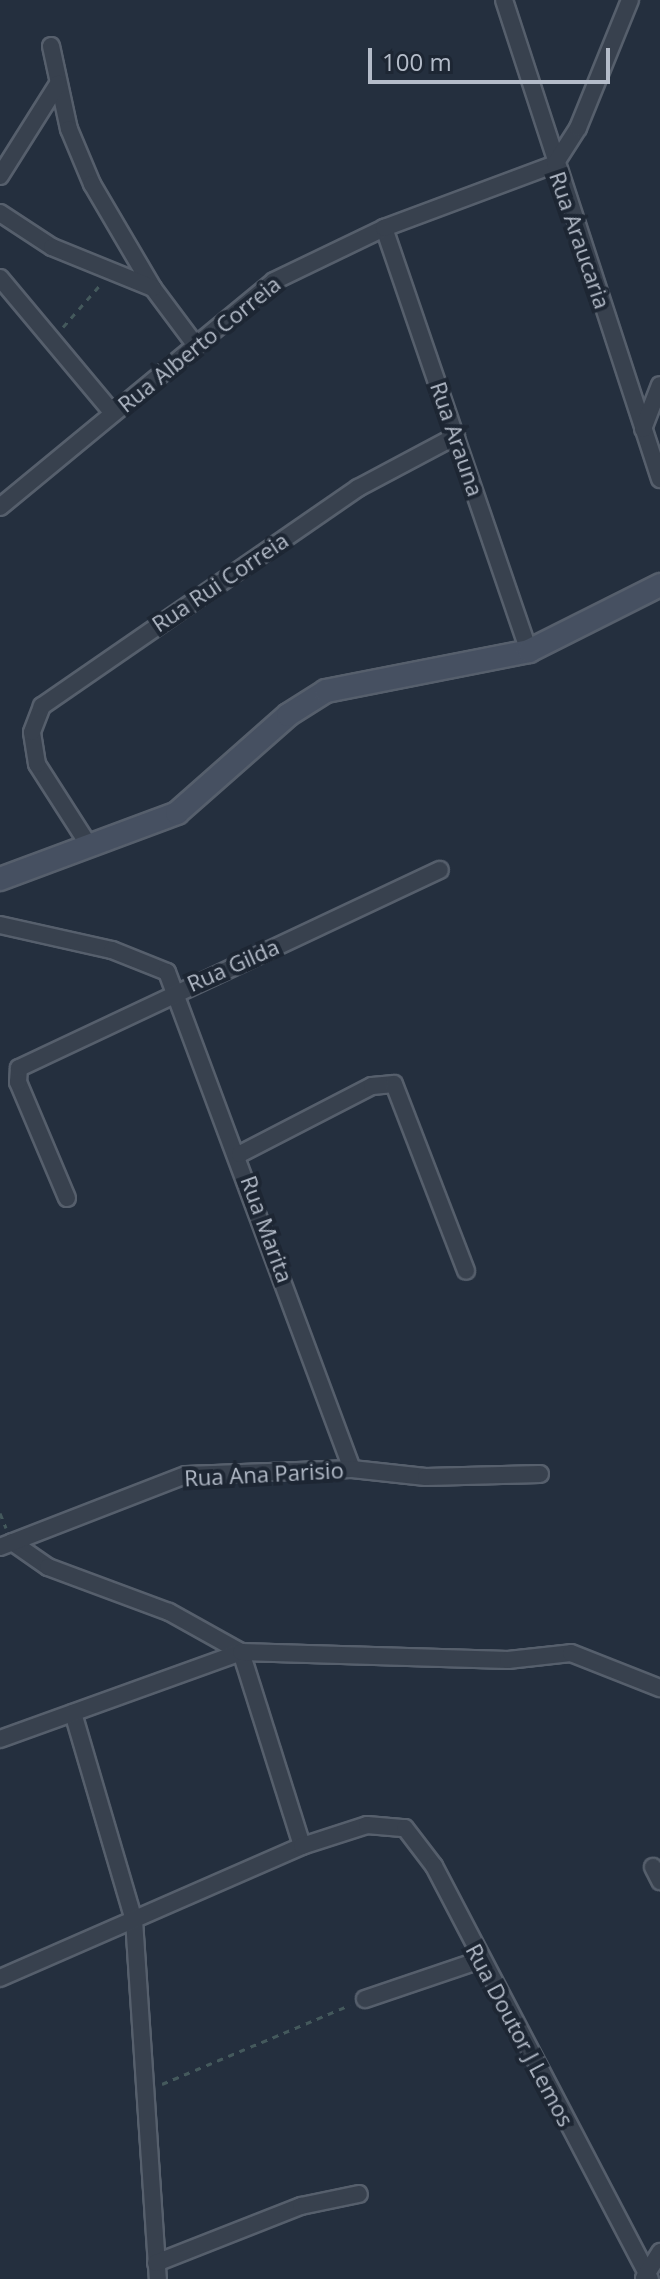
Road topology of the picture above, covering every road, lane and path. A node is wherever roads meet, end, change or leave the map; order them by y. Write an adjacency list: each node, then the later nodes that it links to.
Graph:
1 (504, 0): 5 (street, Rua Araucaria)
2 (630, 0): 5 (street)
3 (51, 46): 4 (street)
4 (58, 84): 6 (street); 11 (street)
5 (555, 164): 8 (street, Rua Alberto Correia); 16 (street, Rua Araucaria)
6 (0, 176)
7 (0, 213): 9 (street)
8 (384, 228): 13 (street, Rua Alberto Correia); 17 (street, Rua Arauna)
9 (111, 273): 11 (street); 12 (path)
10 (0, 278): 12 (street)
11 (153, 288): 13 (street)
12 (50, 341): 15 (street)
13 (194, 343): 15 (street, Rua Alberto Correia)
14 (660, 385): 16 (street)
15 (113, 413): 19 (street, Rua Alberto Correia)
16 (643, 429): 18 (street, Rua Araucaria)
17 (456, 436): 21 (street, Rua Arauna); 22 (street, Rua Rui Correia)
18 (660, 479)
19 (0, 507)
20 (660, 585): 21 (street)
21 (529, 651): 22 (street)
22 (90, 847): 24 (street)
23 (440, 870): 26 (street, Rua Gilda)
24 (0, 879)
25 (0, 925): 26 (street)
26 (173, 992): 27 (street, Rua Marita); 28 (street, Rua Gilda)
27 (240, 1154): 29 (street); 30 (street, Rua Marita)
28 (67, 1198)
29 (466, 1271)
30 (352, 1469): 31 (street, Rua Ana Parisio); 32 (street, Rua Ana Parisio)
31 (540, 1474)
32 (6, 1544): 33 (street)
33 (241, 1652): 34 (street); 35 (street); 37 (street)
34 (660, 1688)
35 (73, 1713): 36 (street); 38 (street)
36 (0, 1739)
37 (302, 1846): 38 (street); 39 (street, Rua Doutor J Lemos)
38 (134, 1920): 40 (street); 42 (street)
39 (480, 1960): 41 (street); 46 (street, Rua Doutor J Lemos)
40 (0, 1978)
41 (365, 1999): 42 (path)
42 (142, 2093): 45 (street)
43 (359, 2194): 45 (street)
44 (660, 2252): 46 (street)
45 (157, 2271)
46 (647, 2277)

